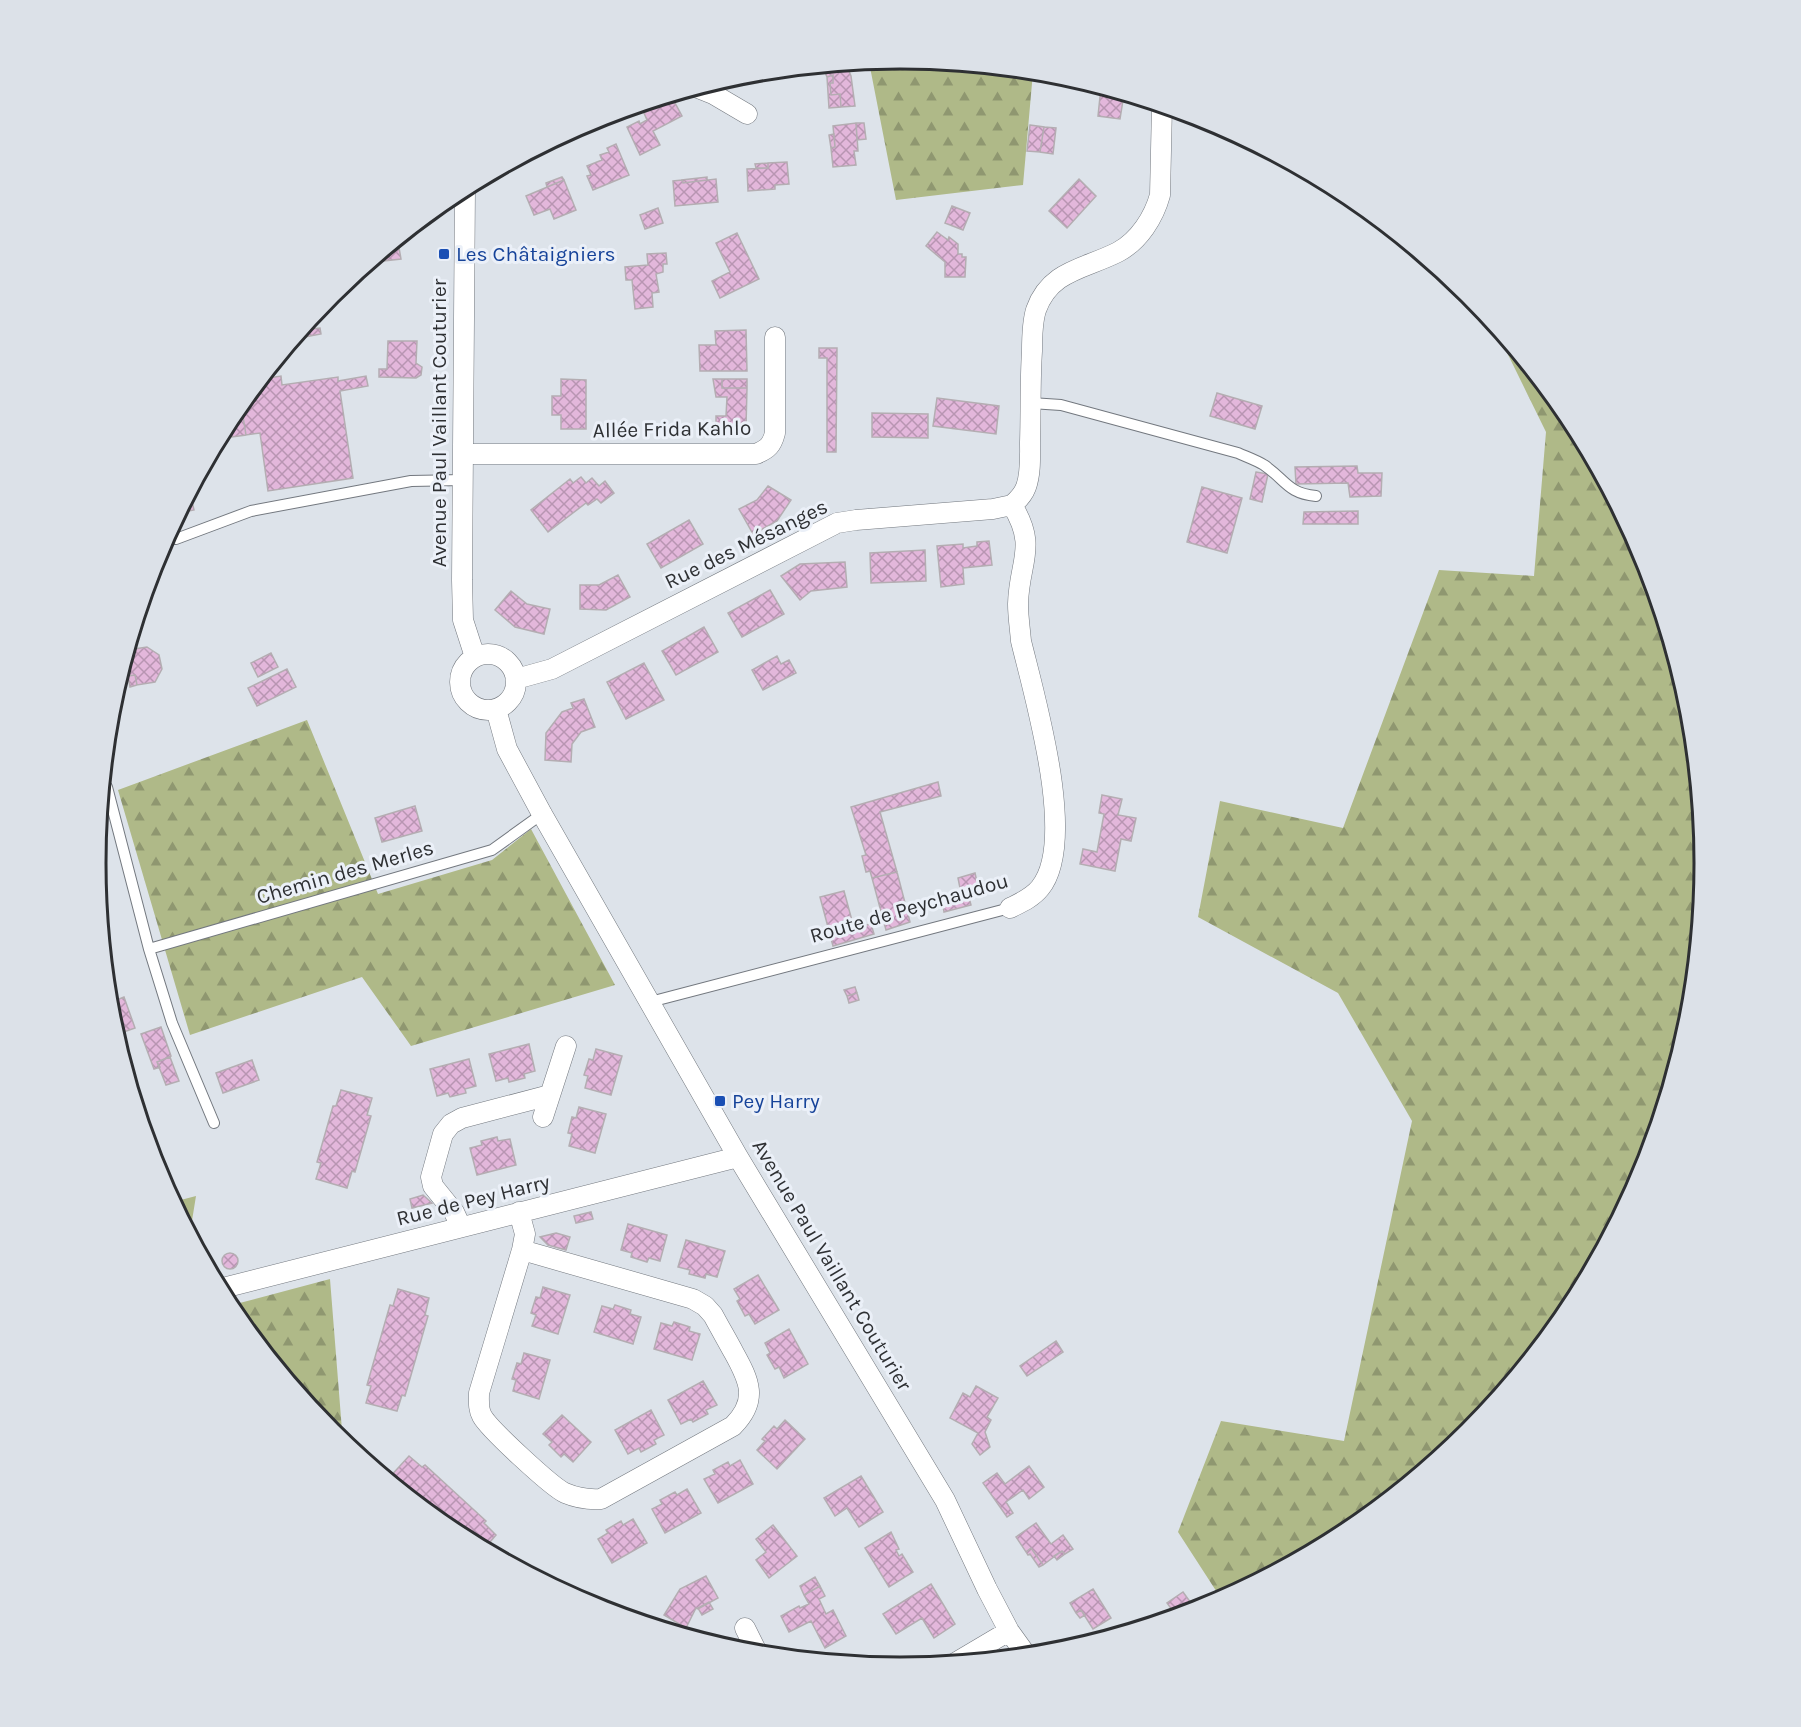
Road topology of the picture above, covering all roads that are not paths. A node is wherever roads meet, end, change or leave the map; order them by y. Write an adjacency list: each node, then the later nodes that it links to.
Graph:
1 (709, 93): 3 (street)
2 (1162, 113): 6 (street)
3 (747, 114)
4 (465, 199): 7 (street, Avenue Paul Vaillant Couturier)
5 (775, 337): 7 (street, Allée Frida Kahlo)
6 (1031, 403): 9 (lane); 10 (street)
7 (464, 454): 8 (street, Avenue Paul Vaillant Couturier)
8 (463, 480): 11 (lane); 12 (street, Avenue Paul Vaillant Couturier)
9 (1316, 496)
10 (1012, 505): 13 (street, Rue des Mésanges); 17 (street, Route de Peychaudou)
11 (176, 539)
12 (475, 657): 13 (street); 14 (street)
13 (516, 679): 14 (street)
14 (496, 709): 16 (street, Avenue Paul Vaillant Couturier)
15 (109, 797): 18 (lane)
16 (542, 813): 18 (lane, Chemin des Merles); 19 (street, Avenue Paul Vaillant Couturier)
17 (1010, 908): 19 (lane, Route de Peychaudou)
18 (149, 949): 23 (lane)
19 (650, 1002): 24 (street, Avenue Paul Vaillant Couturier)
20 (566, 1046): 21 (street)
21 (550, 1095): 22 (street); 26 (street)
22 (543, 1117)
23 (214, 1123)
24 (738, 1157): 25 (street, Rue de Pey Harry); 30 (street, Avenue Paul Vaillant Couturier)
25 (519, 1212): 26 (street, Rue de Pey Harry); 27 (street)
26 (461, 1227): 28 (street, Rue de Pey Harry)
27 (522, 1250): 27 (street)
28 (228, 1287)
29 (744, 1628): 31 (street)
30 (1009, 1630): 32 (street, Avenue Paul Vaillant Couturier); 33 (street)
31 (753, 1644)
32 (1022, 1648)
33 (969, 1654)

